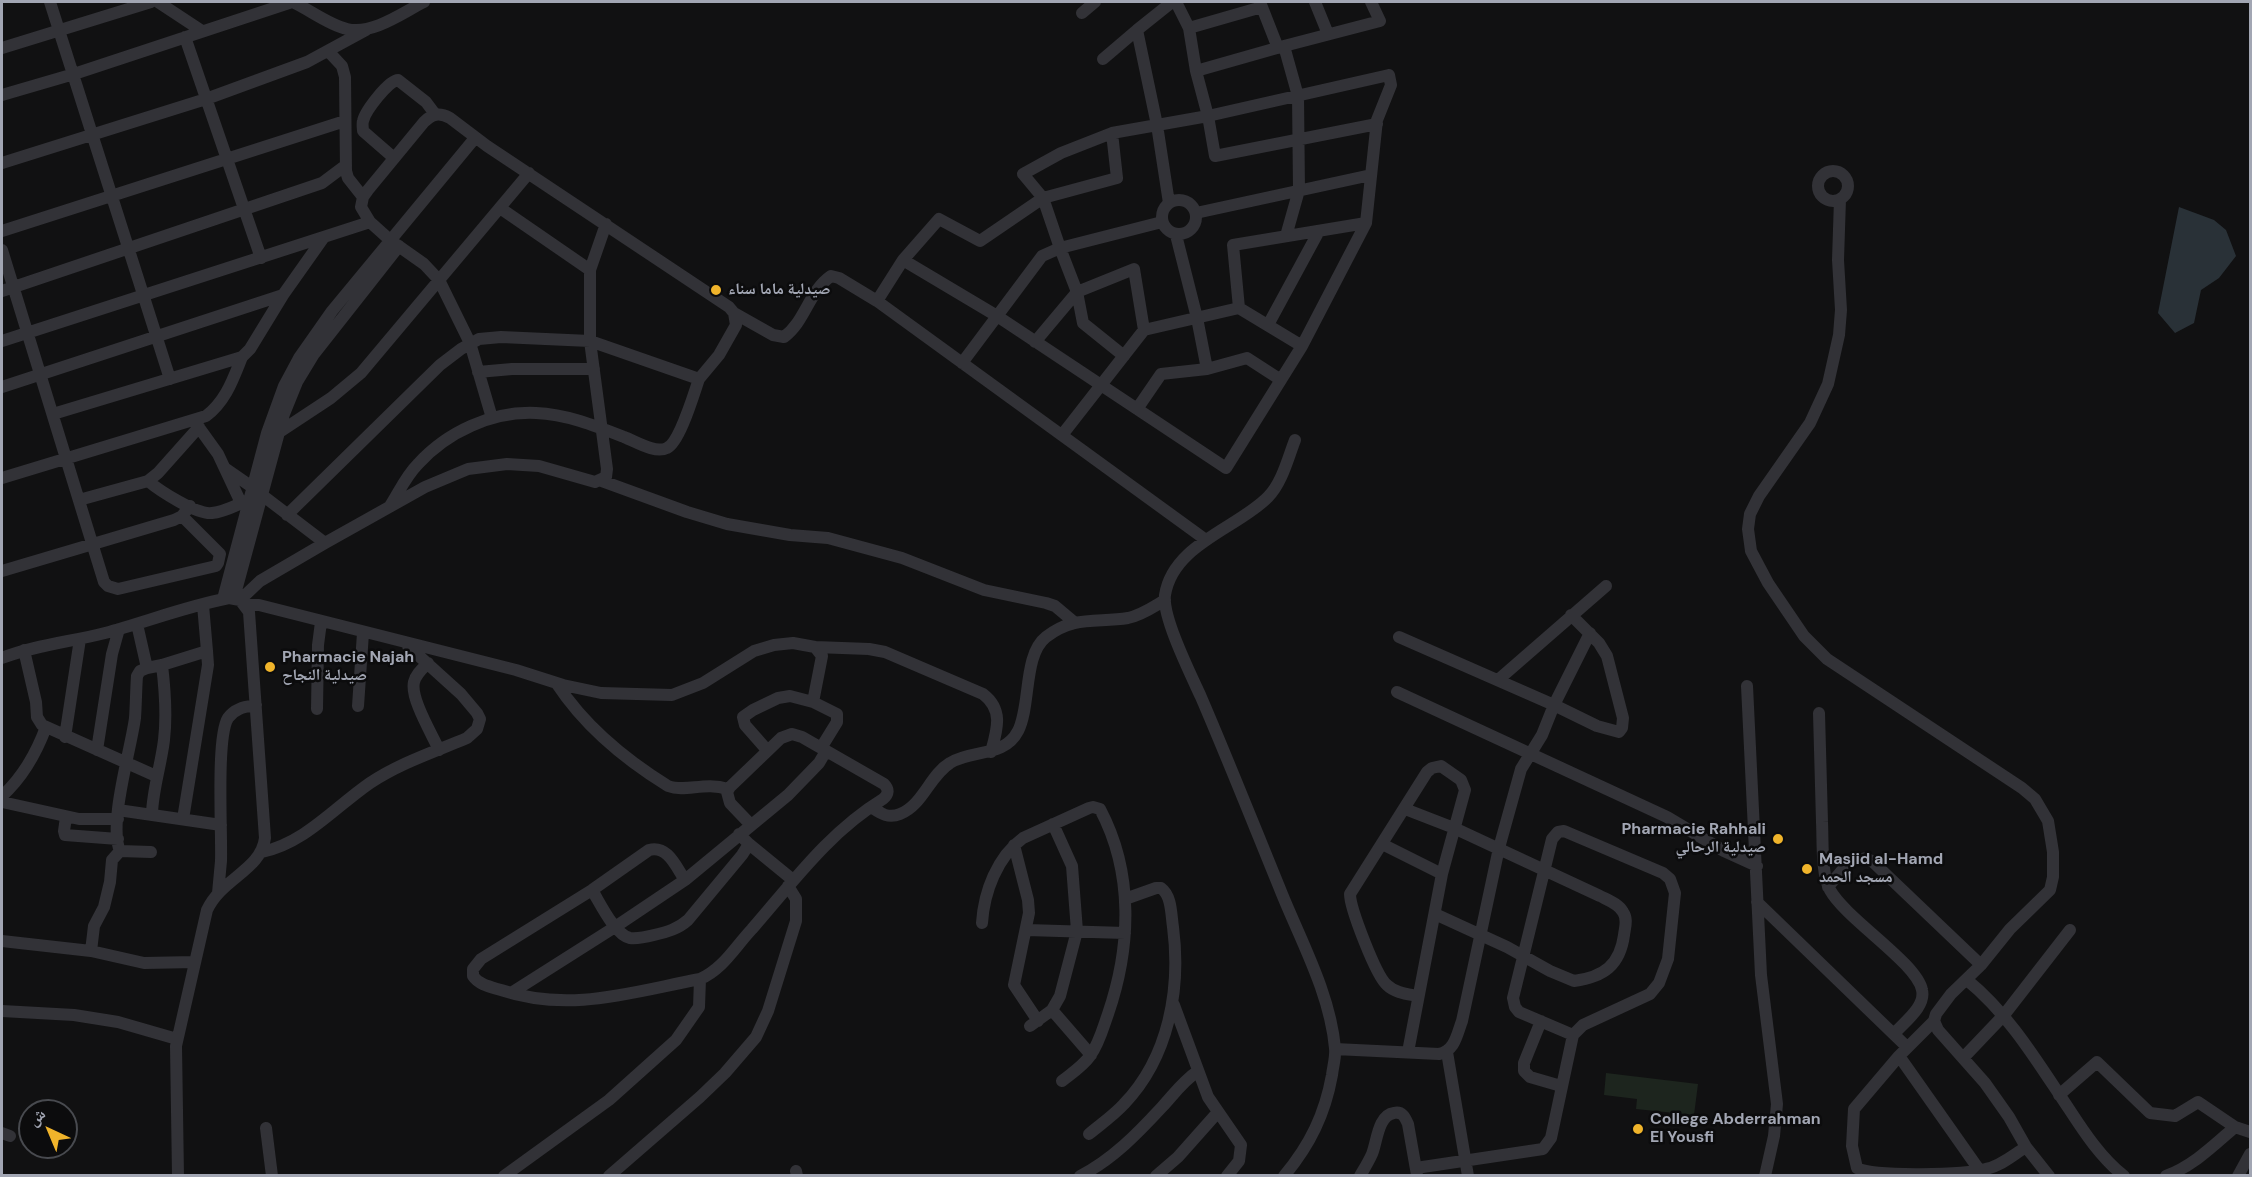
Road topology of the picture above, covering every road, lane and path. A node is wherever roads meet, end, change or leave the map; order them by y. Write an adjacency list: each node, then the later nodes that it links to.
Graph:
1 (50, 2): 13 (street)
2 (151, 2): 13 (street)
3 (158, 2): 16 (street)
4 (293, 2): 14 (street); 16 (street)
5 (424, 2): 14 (street)
6 (1095, 2): 11 (street)
7 (1174, 2): 12 (street); 15 (street)
8 (1315, 2): 17 (street)
9 (1371, 2): 17 (street)
10 (1261, 4): 12 (street); 19 (street)
11 (1082, 12)
12 (1189, 28): 23 (street)
13 (60, 30): 20 (street); 24 (street)
14 (366, 30): 21 (street)
15 (1137, 30): 22 (street); 32 (street)
16 (202, 31): 18 (street)
17 (1329, 34): 19 (street)
18 (184, 37): 24 (street); 27 (street)
19 (1281, 47): 23 (street); 26 (street)
20 (2, 48)
21 (328, 51): 27 (street); 30 (street)
22 (1103, 58)
23 (1196, 71): 29 (street)
24 (74, 74): 25 (street); 34 (street)
25 (2, 95)
26 (1298, 96): 29 (street); 31 (street); 36 (street)
27 (206, 99): 34 (street); 37 (street)
28 (435, 114): 35 (street); 38 (street); 38 (street)
29 (1208, 116): 32 (street); 36 (street)
30 (345, 121): 37 (street); 40 (street)
31 (1377, 124): 36 (street); 42 (street)
32 (1156, 125): 33 (street); 48 (street)
33 (1112, 133): 46 (street); 46 (street)
34 (93, 134): 39 (street); 44 (street)
35 (475, 138): 41 (street); 61 (street)
36 (1298, 138): 43 (street)
37 (226, 158): 44 (street); 49 (street)
38 (394, 158): 45 (street)
39 (2, 163)
40 (346, 165): 45 (street); 49 (street)
41 (530, 173): 50 (street); 55 (street)
42 (1371, 176): 43 (street); 54 (street)
43 (1299, 190): 51 (street); 59 (street)
44 (112, 195): 56 (street); 62 (street)
45 (363, 197): 52 (street)
46 (1043, 198): 63 (street); 66 (street)
47 (1839, 199): 208 (street)
48 (1169, 203): 51 (street); 53 (street)
49 (243, 208): 62 (street); 65 (street)
50 (500, 208): 67 (street); 68 (street)
51 (1196, 213): 58 (street)
52 (370, 222): 60 (street); 61 (street)
53 (1162, 222): 58 (street); 63 (street)
54 (1366, 223): 57 (street); 86 (street)
55 (606, 224): 67 (street); 75 (street)
56 (2, 231)
57 (1319, 231): 59 (street); 78 (street)
58 (1176, 235): 77 (street)
59 (1286, 236): 74 (street)
60 (324, 237): 65 (street); 71 (street)
61 (395, 243): 68 (street); 104 (street); 112 (street)
62 (128, 247): 69 (street); 72 (street)
63 (1059, 248): 70 (street); 76 (street)
64 (2, 250): 69 (street)
65 (261, 258): 72 (street)
66 (903, 260): 73 (street); 76 (street)
67 (590, 270): 83 (street)
68 (439, 280): 85 (street); 104 (street)
69 (7, 289): 80 (street)
70 (1077, 292): 79 (street); 84 (street); 87 (street)
71 (283, 295): 81 (street); 88 (street)
72 (144, 296): 80 (street); 81 (street)
73 (877, 301): 75 (street); 89 (street)
74 (1239, 308): 77 (street); 78 (street)
75 (734, 313): 94 (street)
76 (997, 316): 84 (street); 89 (street)
77 (1197, 318): 79 (street); 91 (street)
78 (1268, 325): 86 (street)
79 (1144, 330): 87 (street)
80 (28, 333): 82 (street); 93 (street)
81 (156, 336): 93 (street); 95 (street)
82 (2, 341)
83 (590, 341): 85 (street); 90 (street); 94 (street)
84 (1035, 342): 97 (street)
85 (470, 343): 92 (street); 118 (street)
86 (1302, 346): 96 (street)
87 (1124, 356): 97 (street)
88 (242, 357): 95 (street); 102 (street)
89 (962, 363): 105 (street)
90 (594, 369): 92 (street); 103 (street)
91 (1207, 369): 96 (street); 99 (street)
92 (478, 372): 101 (street)
93 (41, 375): 98 (street); 100 (street)
94 (699, 379): 103 (street)
95 (170, 380): 100 (street)
96 (1281, 380): 99 (street)
97 (1100, 386): 99 (street); 105 (street)
98 (2, 387)
99 (1137, 410)
100 (53, 414): 107 (street)
101 (492, 418): 103 (street); 117 (street)
102 (197, 424): 107 (street); 108 (street); 110 (street)
103 (602, 428): 111 (street)
104 (278, 433): 113 (street)
105 (1062, 435): 120 (street)
106 (1295, 440): 120 (street)
107 (67, 456): 109 (street); 114 (street)
108 (226, 469): 112 (street); 115 (street)
109 (2, 478)
110 (148, 481): 114 (street); 116 (street)
111 (602, 481): 117 (street); 130 (street)
112 (252, 487): 115 (street)
113 (262, 495): 118 (street); 125 (street)
114 (79, 500): 122 (street)
115 (245, 501): 116 (street); 125 (street)
116 (190, 506): 119 (street)
117 (390, 506): 121 (street)
118 (287, 515): 121 (street)
119 (182, 516): 122 (street); 122 (street)
120 (1206, 540): 126 (street)
121 (325, 543): 125 (street)
122 (92, 544): 123 (street)
123 (2, 571)
124 (1606, 586): 128 (street)
125 (235, 600): 127 (street); 129 (street); 150 (street)
126 (1165, 600): 130 (street); 222 (street)
127 (203, 604): 131 (street); 140 (street)
128 (1571, 615): 134 (street); 145 (street)
129 (321, 622): 133 (street); 153 (street)
130 (1074, 622): 161 (street)
131 (137, 624): 132 (street); 144 (street)
132 (119, 629): 136 (street); 157 (street)
133 (363, 633): 137 (street); 152 (street)
134 (1590, 633): 151 (street); 151 (street)
135 (1400, 638): 145 (street)
136 (80, 639): 139 (street); 156 (street)
137 (405, 643): 142 (street); 146 (street)
138 (815, 647): 146 (street); 149 (street); 161 (street)
139 (24, 650): 141 (street); 155 (street)
140 (207, 651): 143 (street); 173 (street)
141 (2, 658)
142 (428, 663): 158 (street); 158 (street)
143 (162, 665): 144 (street); 164 (street)
144 (147, 668): 163 (street)
145 (1498, 680): 151 (street)
146 (558, 684): 165 (street)
147 (1747, 686): 186 (street)
148 (1397, 692): 162 (street)
149 (813, 702): 159 (street); 160 (street)
150 (256, 705): 175 (street); 185 (street)
151 (1554, 705): 162 (street)
152 (358, 706)
153 (317, 709)
154 (1819, 713): 191 (street)
155 (46, 728): 156 (street); 166 (street)
156 (65, 736): 157 (street)
157 (97, 750): 163 (street)
158 (439, 750): 185 (street)
159 (767, 750): 160 (street); 165 (street)
160 (823, 750): 168 (street); 176 (street)
161 (991, 752): 168 (street)
162 (1531, 754): 183 (street); 186 (street)
163 (127, 762): 164 (street); 171 (street)
164 (156, 776): 170 (street)
165 (728, 789): 176 (street)
166 (2, 796)
167 (2, 801): 172 (street)
168 (871, 807): 190 (street)
169 (1405, 809): 177 (street); 177 (street); 180 (street)
170 (152, 813): 171 (street); 173 (street)
171 (118, 814): 172 (street); 181 (street)
172 (66, 817): 181 (street)
173 (183, 819): 175 (street)
174 (1053, 824): 182 (street); 194 (street); 201 (street)
175 (221, 825): 193 (street)
176 (751, 825): 178 (street)
177 (1455, 828): 183 (street); 188 (street)
178 (739, 834): 179 (street); 189 (street)
179 (749, 844): 190 (street); 198 (street)
180 (1382, 844): 188 (street); 212 (street)
181 (119, 845): 184 (street); 205 (street)
182 (1014, 845): 197 (street); 199 (street)
183 (1499, 848): 187 (street); 203 (street)
184 (151, 852)
185 (262, 852): 193 (street)
186 (1757, 866): 195 (street)
187 (1544, 870): 206 (street); 206 (street); 220 (street)
188 (1442, 874): 196 (street)
189 (685, 880): 192 (street); 198 (street)
190 (791, 883): 209 (street); 246 (street)
191 (1828, 887): 208 (street); 219 (street)
192 (591, 890): 198 (street); 211 (street)
193 (218, 893): 207 (street)
194 (1125, 899): 202 (street); 213 (street)
195 (1757, 902): 219 (street); 253 (street)
196 (1435, 914): 203 (street); 212 (street)
197 (982, 923)
198 (615, 927): 211 (street)
199 (1027, 930): 201 (street); 214 (street)
200 (2070, 930): 216 (street)
201 (1077, 931): 202 (street); 214 (street)
202 (1125, 933): 226 (street)
203 (1480, 934): 206 (street); 224 (street)
204 (2, 941): 205 (street)
205 (91, 951): 207 (street)
206 (1524, 956): 217 (street)
207 (195, 962): 221 (street)
208 (1981, 964): 210 (street)
209 (700, 980): 211 (street); 245 (street)
210 (1967, 980): 216 (street); 218 (street)
211 (510, 993)
212 (1418, 996): 223 (street)
213 (1173, 1004): 228 (street); 236 (street)
214 (1052, 1010): 226 (street)
215 (2, 1011): 221 (street)
216 (2004, 1015): 227 (street); 231 (street)
217 (1541, 1021): 220 (street); 230 (street)
218 (1934, 1021): 225 (street); 227 (street)
219 (1894, 1034): 225 (street)
220 (1573, 1035): 230 (street)
221 (177, 1039): 243 (street)
222 (1335, 1049): 223 (street); 250 (street)
223 (1408, 1052): 224 (street)
224 (1447, 1052): 239 (street)
225 (1903, 1052): 240 (street); 242 (street)
226 (1091, 1055): 229 (street)
227 (1964, 1058): 237 (street)
228 (1198, 1071): 232 (street); 247 (street)
229 (1062, 1081)
230 (1561, 1086): 239 (street)
231 (2059, 1095): 233 (street); 255 (street)
232 (1218, 1112): 248 (street); 249 (street)
233 (2235, 1127): 235 (street); 256 (street)
234 (266, 1128): 244 (street)
235 (2250, 1132)
236 (1089, 1134)
237 (2026, 1147): 240 (street); 254 (street)
238 (2250, 1154): 257 (street)
239 (1466, 1160): 241 (street); 252 (street)
240 (1980, 1170): 242 (street)
241 (1416, 1172): 251 (street)
242 (1896, 1175)
243 (178, 1176)
244 (272, 1176)
245 (504, 1176)
246 (609, 1176)
247 (1080, 1176)
248 (1156, 1176)
249 (1227, 1176)
250 (1284, 1176)
251 (1360, 1176)
252 (1468, 1176)
253 (1765, 1176)
254 (2049, 1176)
255 (2124, 1176)
256 (2166, 1176)
257 (2238, 1176)

